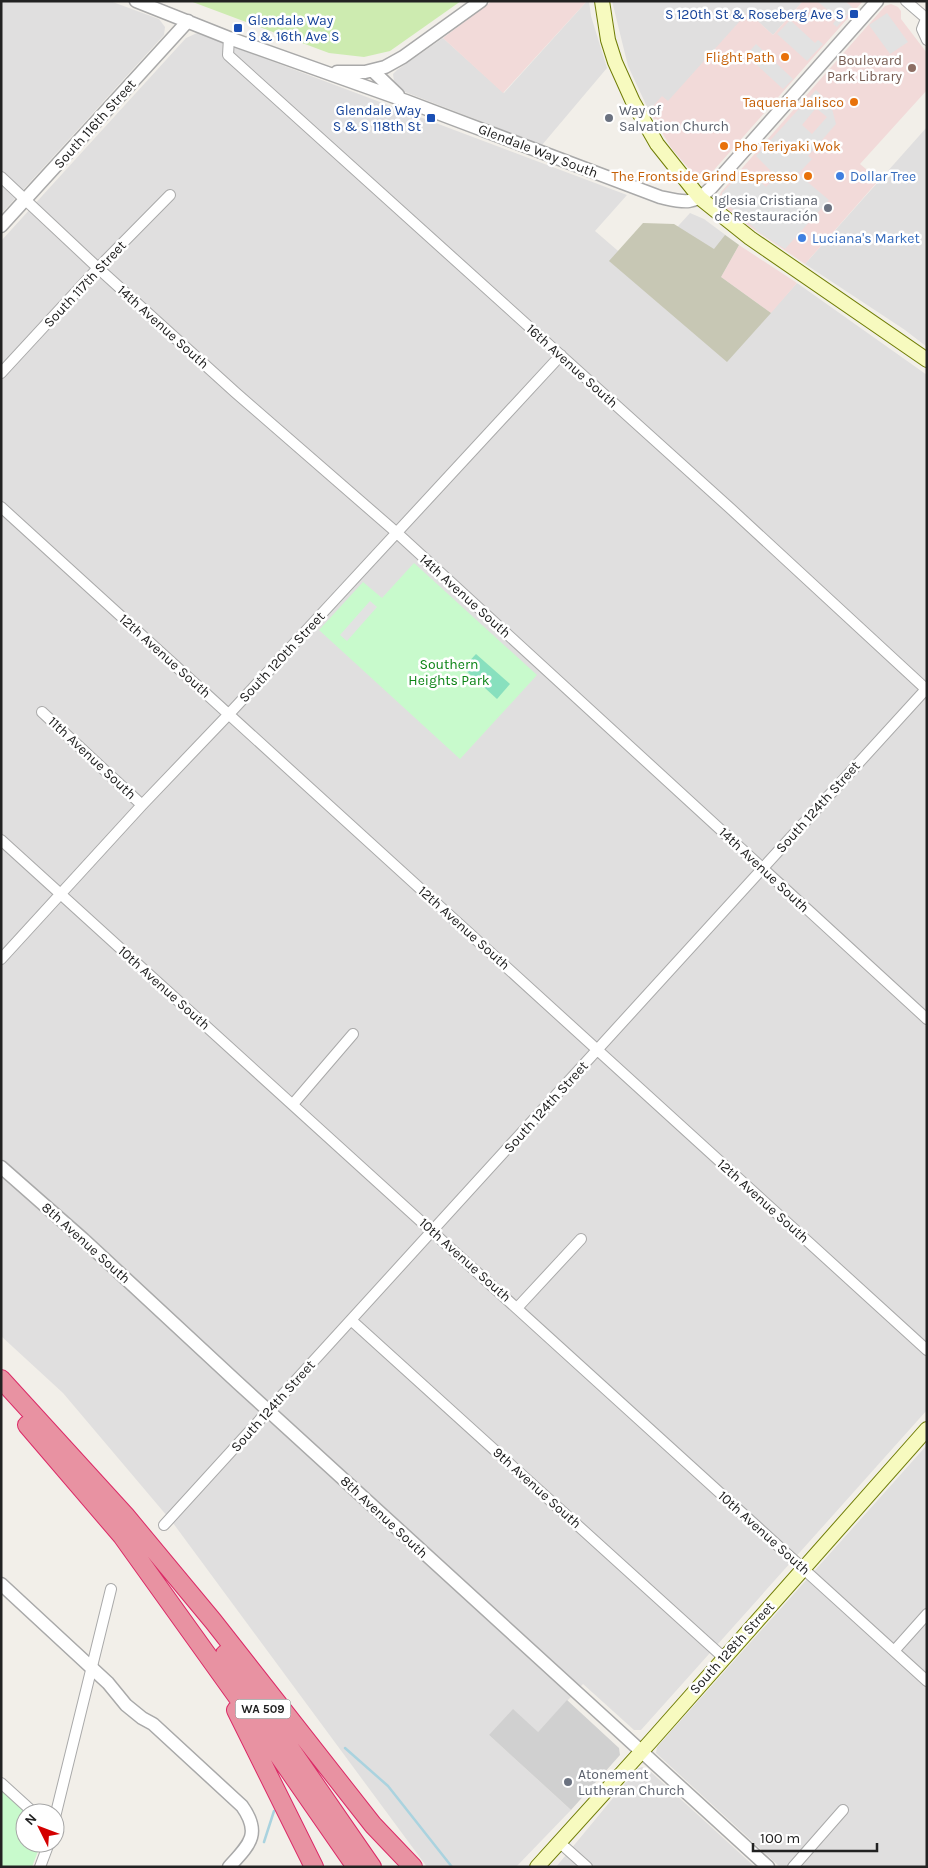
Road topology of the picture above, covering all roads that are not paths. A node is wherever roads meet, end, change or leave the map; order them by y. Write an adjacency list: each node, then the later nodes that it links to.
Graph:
1 (136, 1): 7 (street, Glendale Way South)
2 (481, 1): 11 (street)
3 (602, 1): 15 (main road)
4 (878, 1): 15 (street)
5 (906, 1): 6 (street)
6 (926, 19): 9 (street)
7 (188, 21): 8 (street, Glendale Way South); 16 (street, South 116th Street)
8 (229, 38): 10 (street, Glendale Way South); 19 (street, 16th Avenue South)
9 (927, 40)
10 (300, 62): 11 (street); 12 (street, Glendale Way South)
11 (373, 71): 12 (street, Glendale Way South)
12 (406, 101): 15 (street, Glendale Way South)
13 (1, 177): 16 (street, 14th Avenue South)
14 (170, 195): 18 (street, South 117th Street)
15 (700, 198): 20 (main road)
16 (26, 200): 17 (street, South 116th Street); 18 (street, 14th Avenue South)
17 (1, 226)
18 (98, 268): 21 (street, South 117th Street); 23 (street, 14th Avenue South)
19 (561, 355): 23 (street, South 120th Street); 24 (street, 16th Avenue South)
20 (927, 360)
21 (1, 373)
22 (1, 506): 26 (street, 12th Avenue South)
23 (397, 534): 26 (street, South 120th Street); 29 (street, 14th Avenue South)
24 (926, 689): 29 (street, South 124th Street)
25 (42, 712): 27 (street, 11th Avenue South)
26 (229, 714): 27 (street, South 120th Street); 34 (street, 12th Avenue South)
27 (142, 805): 30 (street, South 120th Street)
28 (1, 840): 30 (street, 10th Avenue South)
29 (763, 868): 32 (street, 14th Avenue South); 34 (street, South 124th Street)
30 (61, 894): 31 (street, South 120th Street); 35 (street, 10th Avenue South)
31 (1, 959)
32 (927, 1019)
33 (353, 1034): 35 (street)
34 (597, 1050): 37 (street, South 124th Street); 41 (street, 12th Avenue South)
35 (293, 1104): 37 (street, 10th Avenue South)
36 (1, 1167): 44 (street, 8th Avenue South)
37 (433, 1231): 39 (street, 10th Avenue South); 40 (street, South 124th Street)
38 (581, 1240): 39 (street)
39 (518, 1308): 48 (street, 10th Avenue South)
40 (350, 1320): 44 (street, South 124th Street); 54 (street, 9th Avenue South)
41 (927, 1350)
42 (1, 1379): 47 (highway, WA 509)
43 (1, 1397): 51 (highway, WA 509)
44 (268, 1411): 46 (street, South 124th Street); 57 (street, 8th Avenue South)
45 (927, 1429): 48 (main road, South 128th Street)
46 (164, 1525)
47 (154, 1551): 68 (highway, WA 509); 69 (highway)
48 (803, 1569): 53 (street, 10th Avenue South); 54 (main road, South 128th Street)
49 (1, 1584): 55 (street)
50 (111, 1589): 55 (street)
51 (164, 1595): 66 (highway); 67 (highway, WA 509)
52 (927, 1614): 53 (street)
53 (894, 1651): 56 (street, 10th Avenue South)
54 (723, 1657): 57 (main road, South 128th Street)
55 (91, 1666): 60 (street); 65 (street)
56 (927, 1681)
57 (642, 1751): 62 (main road, South 128th Street); 72 (street, 8th Avenue South)
58 (1, 1783): 59 (street)
59 (23, 1803)
60 (58, 1803)
61 (843, 1810): 73 (street)
62 (559, 1842): 70 (main road, South 128th Street); 71 (street)
63 (45, 1853): 64 (street)
64 (40, 1867)
65 (230, 1867)
66 (314, 1867)
67 (356, 1867)
68 (372, 1867)
69 (413, 1867)
70 (537, 1867)
71 (587, 1867)
72 (768, 1867)
73 (792, 1867)

